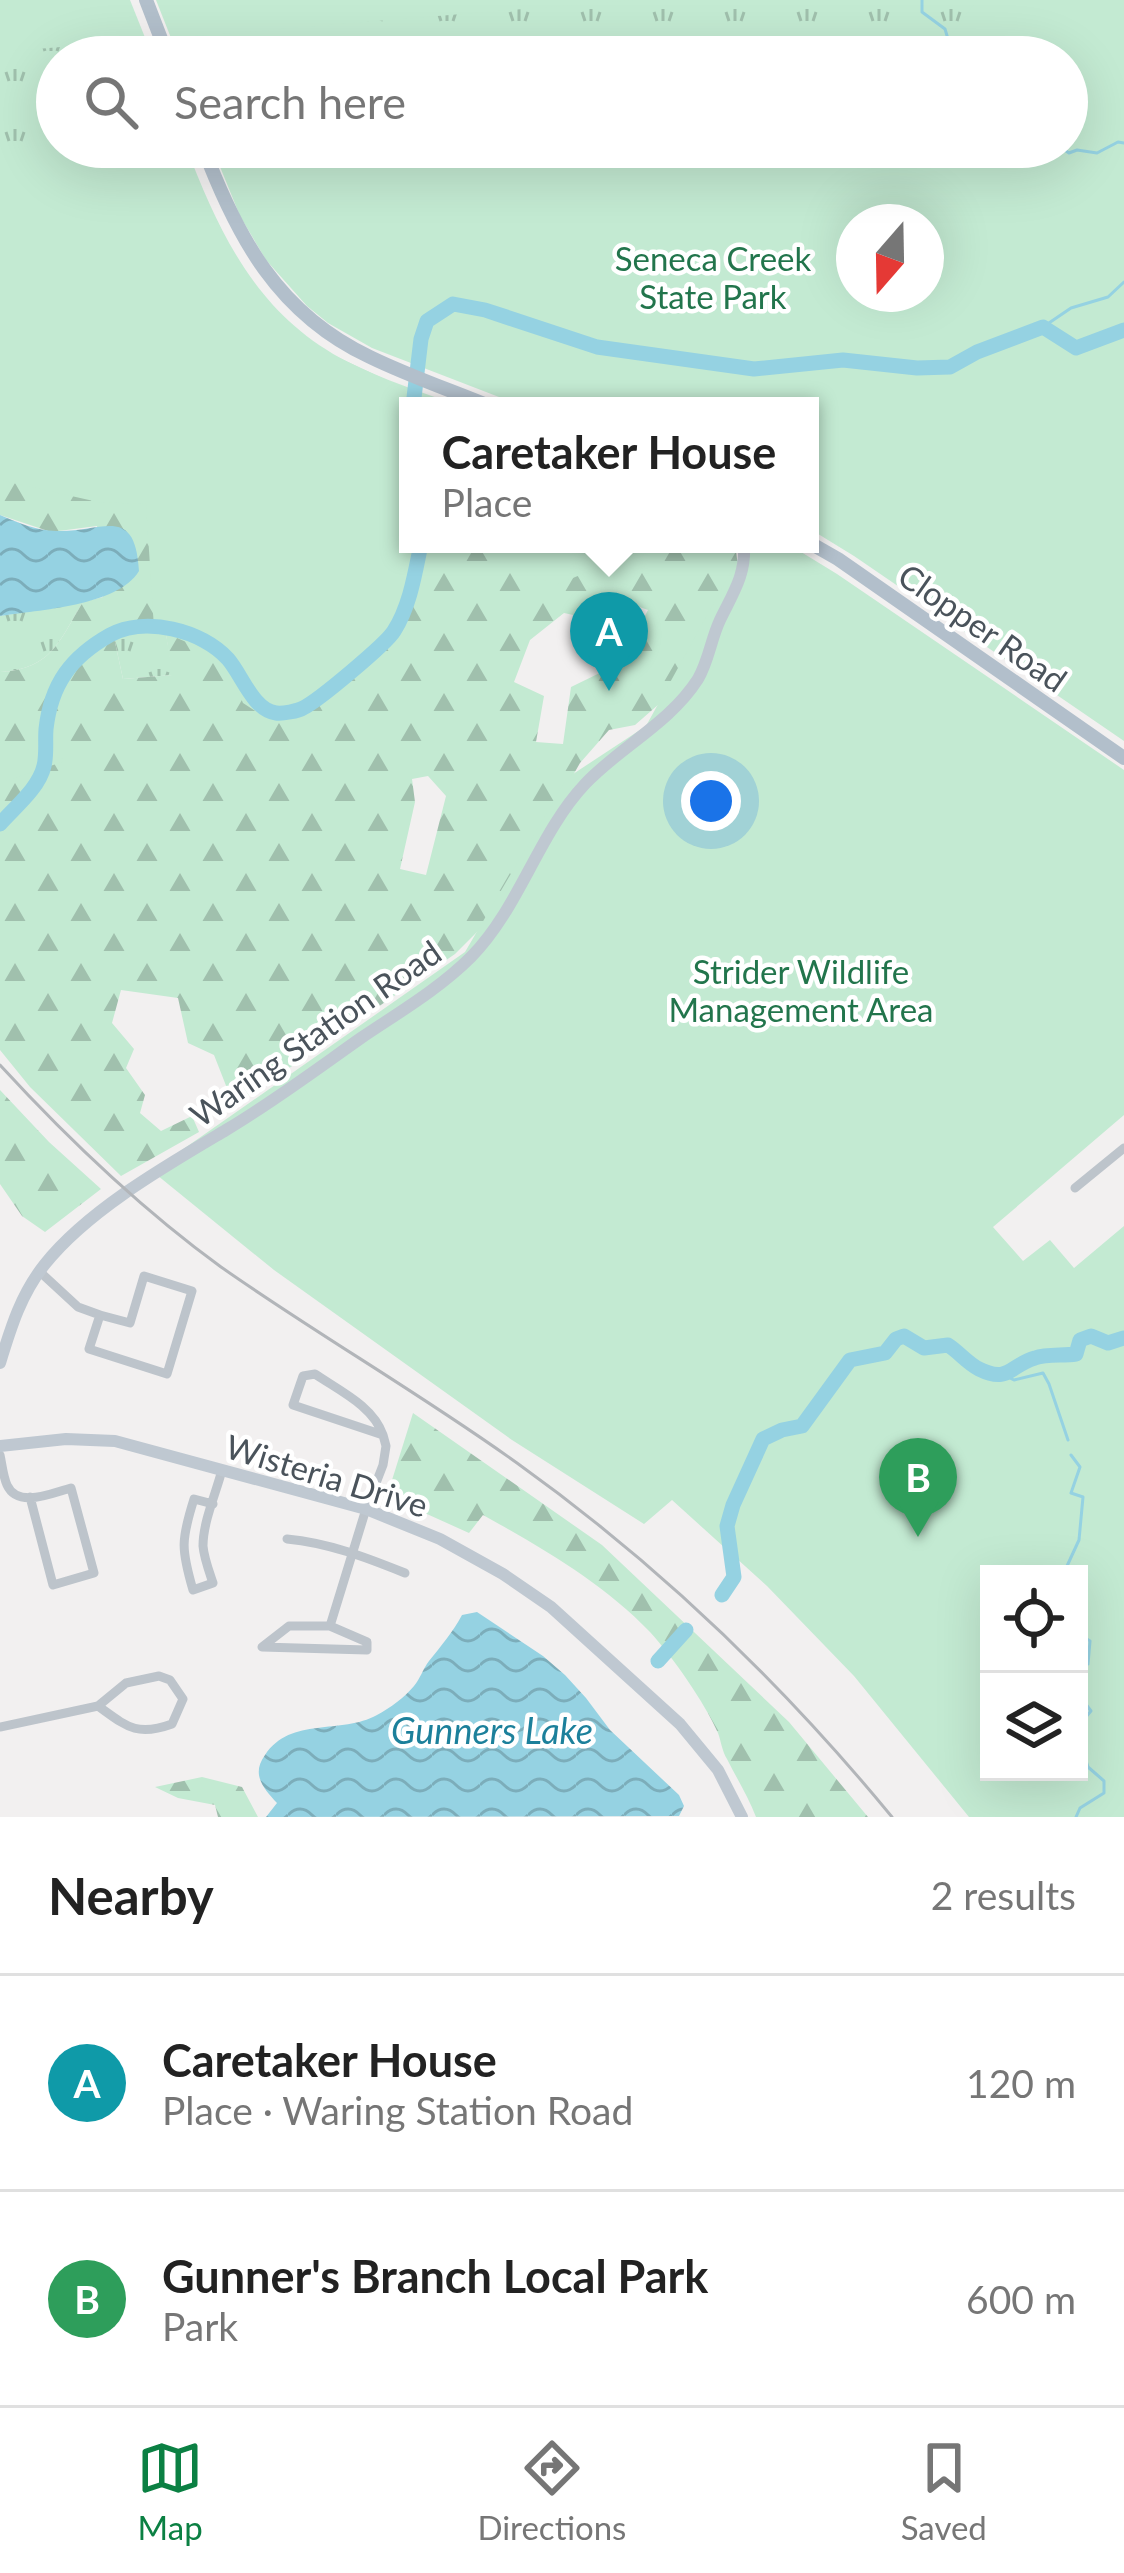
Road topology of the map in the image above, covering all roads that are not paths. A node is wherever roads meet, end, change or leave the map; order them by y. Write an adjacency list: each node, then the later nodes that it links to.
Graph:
1 (146, 0): 2 (main road)
2 (160, 36)
3 (211, 168): 4 (main road)
4 (467, 397)
5 (819, 548): 7 (main road, Clopper Road)
6 (745, 553): 10 (street, Waring Station Road)
7 (1124, 758)
8 (1124, 1148): 9 (street)
9 (1076, 1188)
10 (40, 1272): 11 (street); 12 (street, Waring Station Road)
11 (100, 1315): 11 (street)
12 (0, 1363)
13 (383, 1435): 13 (street); 18 (street)
14 (0, 1451): 15 (street, Wisteria Drive); 16 (street)
15 (222, 1470): 17 (street); 18 (street, Wisteria Drive)
16 (31, 1498): 16 (street)
17 (212, 1504): 17 (street)
18 (366, 1509): 20 (street); 25 (street, Wisteria Drive)
19 (287, 1539): 20 (street)
20 (352, 1552): 21 (street); 22 (street)
21 (405, 1573)
22 (330, 1626): 22 (street)
23 (98, 1706): 23 (street); 24 (street)
24 (0, 1726)
25 (742, 1817)

